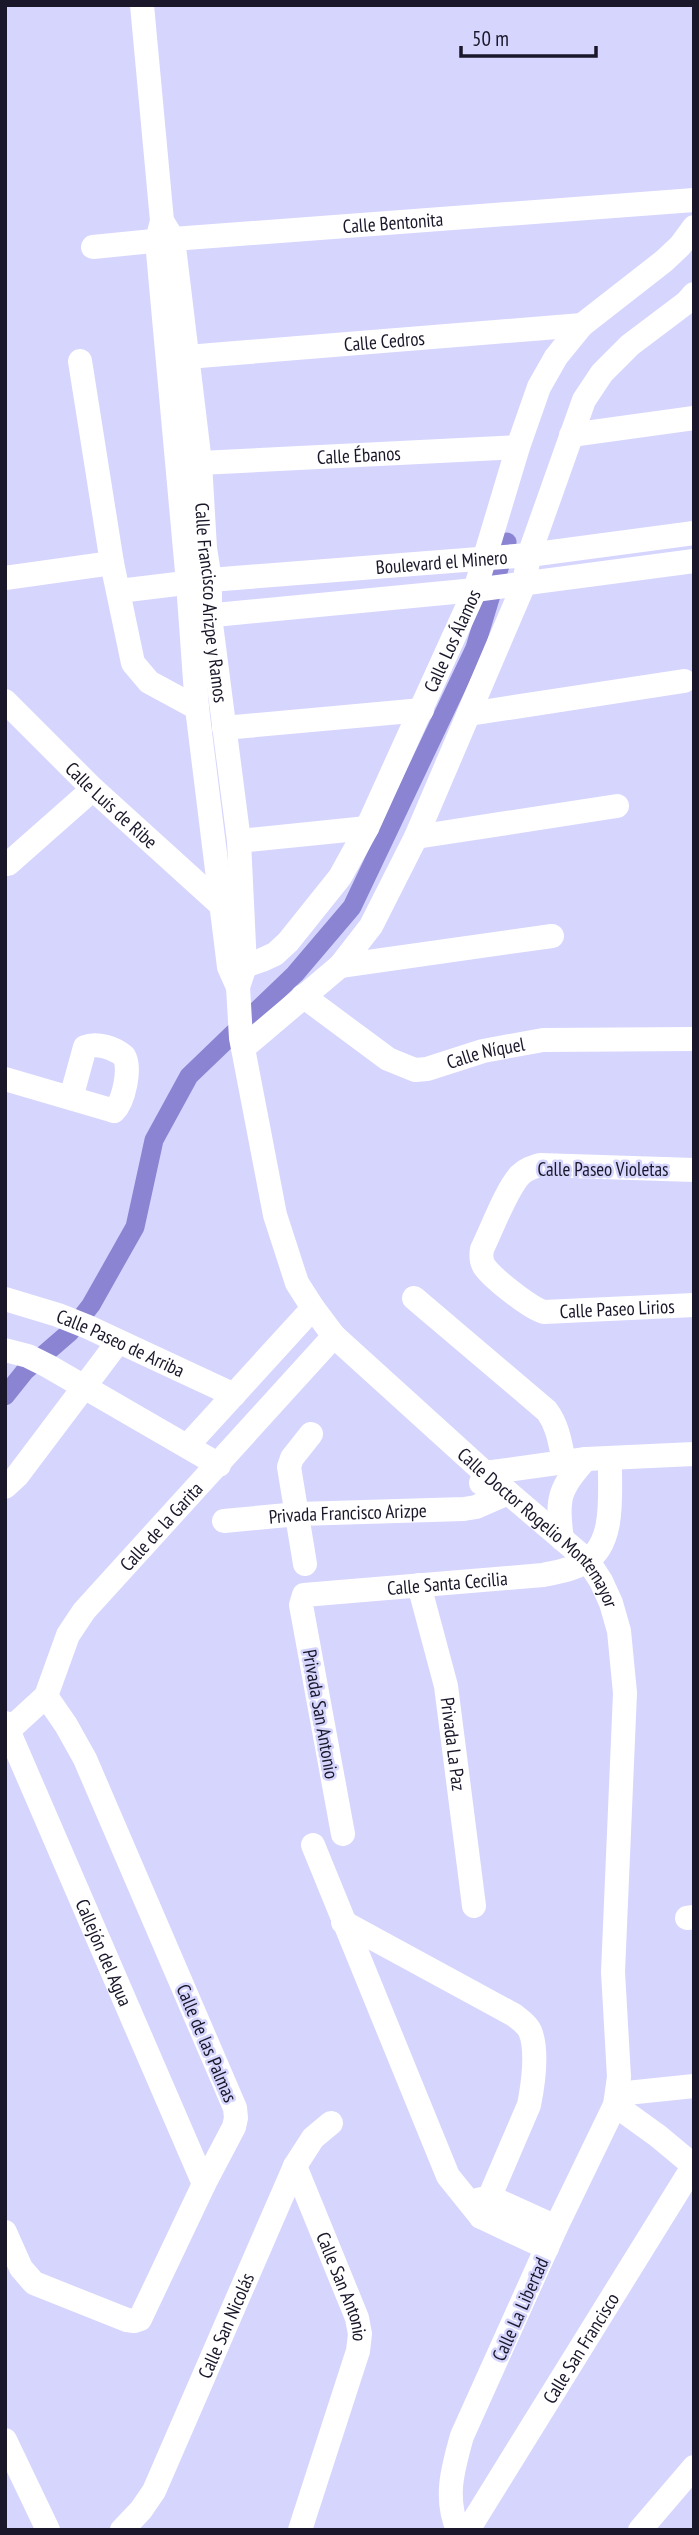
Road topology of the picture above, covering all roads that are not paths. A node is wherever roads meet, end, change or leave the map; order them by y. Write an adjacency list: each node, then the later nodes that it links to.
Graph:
1 (147, 6): 4 (street, Calle Francisco Arizpe y Ramos)
2 (694, 200): 4 (street, Calle Bentonita)
3 (694, 226): 7 (street, Calle Los Álamos)
4 (164, 234): 5 (street, Calle Bentonita); 8 (street, Calle Francisco Arizpe y Ramos); 19 (street, Calle Francisco Arizpe y Ramos)
5 (93, 247)
6 (692, 299): 11 (street, Calle Los Álamos)
7 (582, 325): 8 (street, Calle Cedros); 12 (street, Calle Los Álamos)
8 (187, 357): 13 (street, Calle Francisco Arizpe y Ramos)
9 (80, 361): 17 (street)
10 (694, 418): 11 (street)
11 (571, 435): 15 (street, Calle Los Álamos)
12 (518, 447): 13 (street, Calle Ébanos); 15 (street, Calle Los Álamos)
13 (200, 463): 19 (street, Calle Francisco Arizpe y Ramos)
14 (694, 533): 15 (street, Boulevard el Minero)
15 (504, 557): 19 (street, Boulevard el Minero); 20 (street, Calle Los Álamos); 20 (street, Calle Los Álamos)
16 (694, 561): 20 (street, Boulevard el Minero)
17 (112, 563): 18 (street); 21 (street)
18 (5, 579)
19 (199, 582): 21 (street, Boulevard el Minero); 22 (street, Calle Francisco Arizpe y Ramos)
20 (498, 587): 22 (street, Boulevard el Minero); 26 (street, Calle Los Álamos); 27 (street, Calle Los Álamos)
21 (119, 592): 25 (street)
22 (199, 617): 25 (street, Calle Francisco Arizpe y Ramos); 28 (street, Calle Francisco Arizpe y Ramos)
23 (684, 681): 27 (street)
24 (5, 701): 29 (street, Calle Luis de Ribe)
25 (197, 708): 35 (street, Calle Francisco Arizpe y Ramos)
26 (422, 710): 28 (street); 31 (street, Calle Los Álamos)
27 (469, 714): 32 (street, Calle Los Álamos)
28 (224, 728): 33 (street, Calle Francisco Arizpe y Ramos)
29 (93, 789): 34 (street); 35 (street, Calle Luis de Ribe)
30 (617, 806): 32 (street)
31 (367, 828): 33 (street); 38 (street, Calle Los Álamos)
32 (416, 837): 37 (street, Calle Los Álamos)
33 (239, 841): 38 (street, Calle Francisco Arizpe y Ramos)
34 (8, 864)
35 (221, 905): 38 (street, Calle Francisco Arizpe y Ramos)
36 (552, 936): 37 (street)
37 (340, 966): 39 (street, Calle Los Álamos)
38 (237, 982): 41 (street, Calle Francisco Arizpe y Ramos)
39 (303, 996): 40 (street, Calle Níquel); 41 (street, Calle Los Álamos)
40 (694, 1039)
41 (242, 1043): 49 (street, Calle Doctor Rogelio Montemayor)
42 (5, 1079): 43 (street)
43 (71, 1098): 43 (street)
44 (694, 1170): 45 (street, Calle Paseo Violetas)
45 (481, 1256): 48 (street, Calle Paseo Lirios)
46 (414, 1298): 58 (street)
47 (5, 1299): 51 (street, Calle Paseo de Arriba)
48 (694, 1305)
49 (313, 1308): 50 (street, Calle Doctor Rogelio Montemayor); 54 (street)
50 (334, 1336): 59 (street, Calle de la Garita); 60 (street, Calle Doctor Rogelio Montemayor)
51 (118, 1342): 53 (street); 54 (street, Calle Paseo de Arriba)
52 (27, 1357): 53 (street)
53 (84, 1386): 56 (street); 61 (street)
54 (234, 1395): 56 (street)
55 (311, 1434): 64 (street)
56 (188, 1446): 59 (street)
57 (694, 1454): 58 (street)
58 (587, 1459): 60 (street); 66 (street); 67 (street)
59 (219, 1465): 71 (street, Calle de la Garita)
60 (485, 1474): 62 (street, Calle Doctor Rogelio Montemayor); 63 (street)
61 (5, 1486)
62 (508, 1493): 63 (street, Privada Francisco Arizpe); 66 (street, Calle Doctor Rogelio Montemayor)
63 (471, 1508): 64 (street, Privada Francisco Arizpe)
64 (298, 1514): 65 (street, Privada Francisco Arizpe); 68 (street)
65 (224, 1521)
66 (562, 1539): 67 (street, Calle Doctor Rogelio Montemayor)
67 (588, 1561): 69 (street, Calle Santa Cecilia); 78 (street, Calle Doctor Rogelio Montemayor)
68 (305, 1564)
69 (419, 1585): 70 (street, Calle Santa Cecilia); 75 (street, Privada La Paz)
70 (304, 1595): 73 (street, Privada San Antonio)
71 (46, 1696): 72 (street, Calle de la Garita); 82 (street, Calle de las Palmas)
72 (7, 1726): 82 (street, Callejón del Agua)
73 (343, 1833)
74 (313, 1845): 76 (street)
75 (474, 1906)
76 (343, 1922): 83 (street); 83 (street)
77 (694, 2086): 78 (street)
78 (616, 2099): 80 (street); 85 (street, Calle La Libertad)
79 (331, 2123): 81 (street, Calle San Nicolás)
80 (693, 2165): 92 (street, Calle San Francisco)
81 (295, 2166): 89 (street, Calle San Nicolás); 90 (street, Calle San Antonio)
82 (204, 2184): 84 (street, Calle de las Palmas)
83 (480, 2206): 85 (street)
84 (5, 2232)
85 (552, 2237): 91 (street, Calle La Libertad)
86 (5, 2440): 88 (street)
87 (694, 2466): 93 (street)
88 (48, 2530)
89 (122, 2530)
90 (300, 2530)
91 (458, 2530)
92 (468, 2530)
93 (640, 2530)

